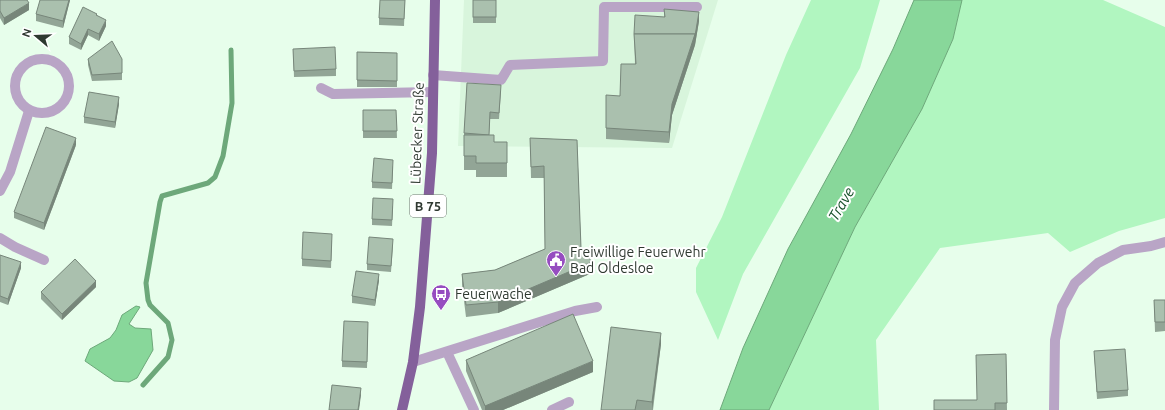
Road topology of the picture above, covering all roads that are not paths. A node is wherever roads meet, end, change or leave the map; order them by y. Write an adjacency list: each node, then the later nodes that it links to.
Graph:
1 (435, 0): 3 (main road, Lübecker Straße / B 75)
2 (697, 7): 3 (street)
3 (433, 75): 5 (main road, Lübecker Straße / B 75)
4 (321, 88): 5 (street)
5 (433, 92): 13 (main road, Lübecker Straße / B 75)
6 (28, 111): 6 (street); 7 (street)
7 (0, 191)
8 (0, 238): 10 (street)
9 (1165, 242): 18 (street)
10 (44, 260)
11 (597, 307): 12 (street)
12 (447, 352): 13 (street); 16 (street)
13 (413, 362): 15 (main road, Lübecker Straße / B 75)
14 (569, 402): 17 (street)
15 (402, 410)
16 (474, 410)
17 (552, 410)
18 (1054, 410)

